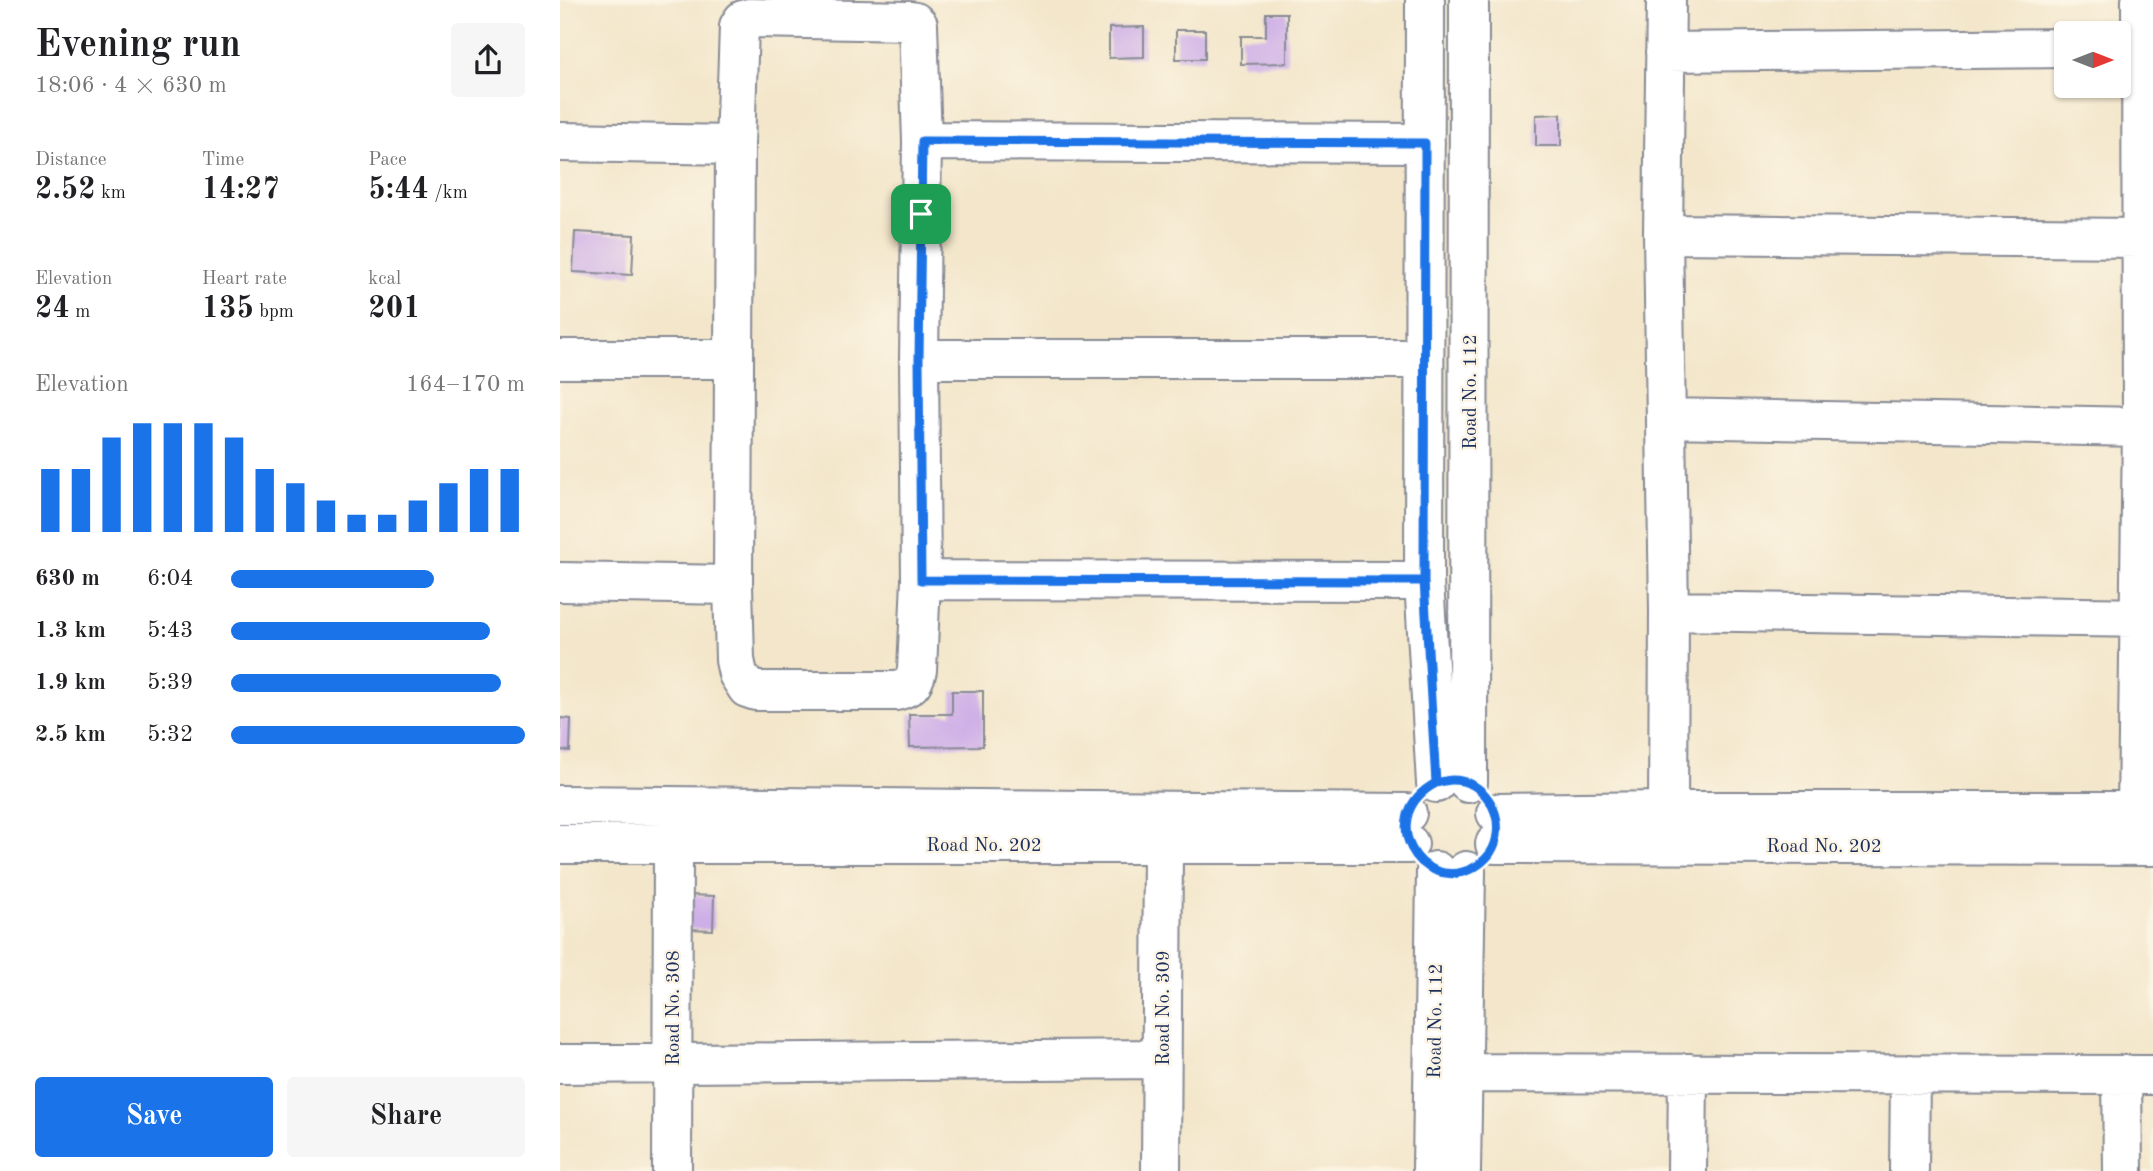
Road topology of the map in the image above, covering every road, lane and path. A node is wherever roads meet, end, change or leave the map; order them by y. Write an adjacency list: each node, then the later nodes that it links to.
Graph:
1 (1425, 0): 12 (street)
2 (1469, 0): 28 (street, Road No. 112)
3 (1666, 0): 8 (street)
4 (2141, 0): 6 (street)
5 (893, 11): 10 (street); 13 (street)
6 (2132, 38)
7 (2054, 48): 8 (street)
8 (1665, 52): 14 (street)
9 (2132, 79): 15 (street)
10 (922, 141): 12 (street); 18 (street)
11 (560, 142): 13 (street)
12 (1425, 143): 19 (street)
13 (735, 145): 17 (street)
14 (1663, 234): 15 (street); 20 (street)
15 (2142, 238): 21 (street)
16 (560, 359): 17 (street)
17 (733, 359): 25 (street)
18 (919, 359): 19 (street); 22 (street)
19 (1424, 359): 23 (street)
20 (1666, 418): 21 (street); 26 (street)
21 (2142, 427): 27 (street)
22 (921, 580): 23 (street); 25 (street)
23 (1424, 581): 28 (street)
24 (560, 583): 25 (street)
25 (733, 585)
26 (1669, 611): 27 (street); 30 (street)
27 (2146, 618): 31 (street)
28 (1452, 783): 32 (street); 33 (street)
29 (560, 805): 32 (street, Road No. 202)
30 (1668, 811): 31 (street, Road No. 202); 33 (street, Road No. 202)
31 (2145, 811)
32 (1408, 829): 36 (street, Road No. 202); 38 (street)
33 (1496, 829): 37 (street, Road No. 202); 38 (street)
34 (560, 844): 35 (street, Road No. 202)
35 (673, 844): 36 (street, Road No. 202); 40 (street, Road No. 308)
36 (1163, 845): 39 (street, Road No. 309)
37 (2153, 846)
38 (1451, 871): 42 (street, Road No. 112); 48 (street, Road No. 112)
39 (1161, 1059): 40 (street); 47 (street, Road No. 309)
40 (672, 1063): 41 (street); 46 (street, Road No. 308)
41 (560, 1064)
42 (1461, 1073): 43 (street); 49 (street, Road No. 112)
43 (1688, 1073): 44 (street); 50 (street)
44 (1910, 1074): 45 (street); 51 (street)
45 (2137, 1075): 52 (street)
46 (672, 1171)
47 (1161, 1171)
48 (1432, 1171)
49 (1461, 1171)
50 (1687, 1171)
51 (1909, 1171)
52 (2123, 1171)

